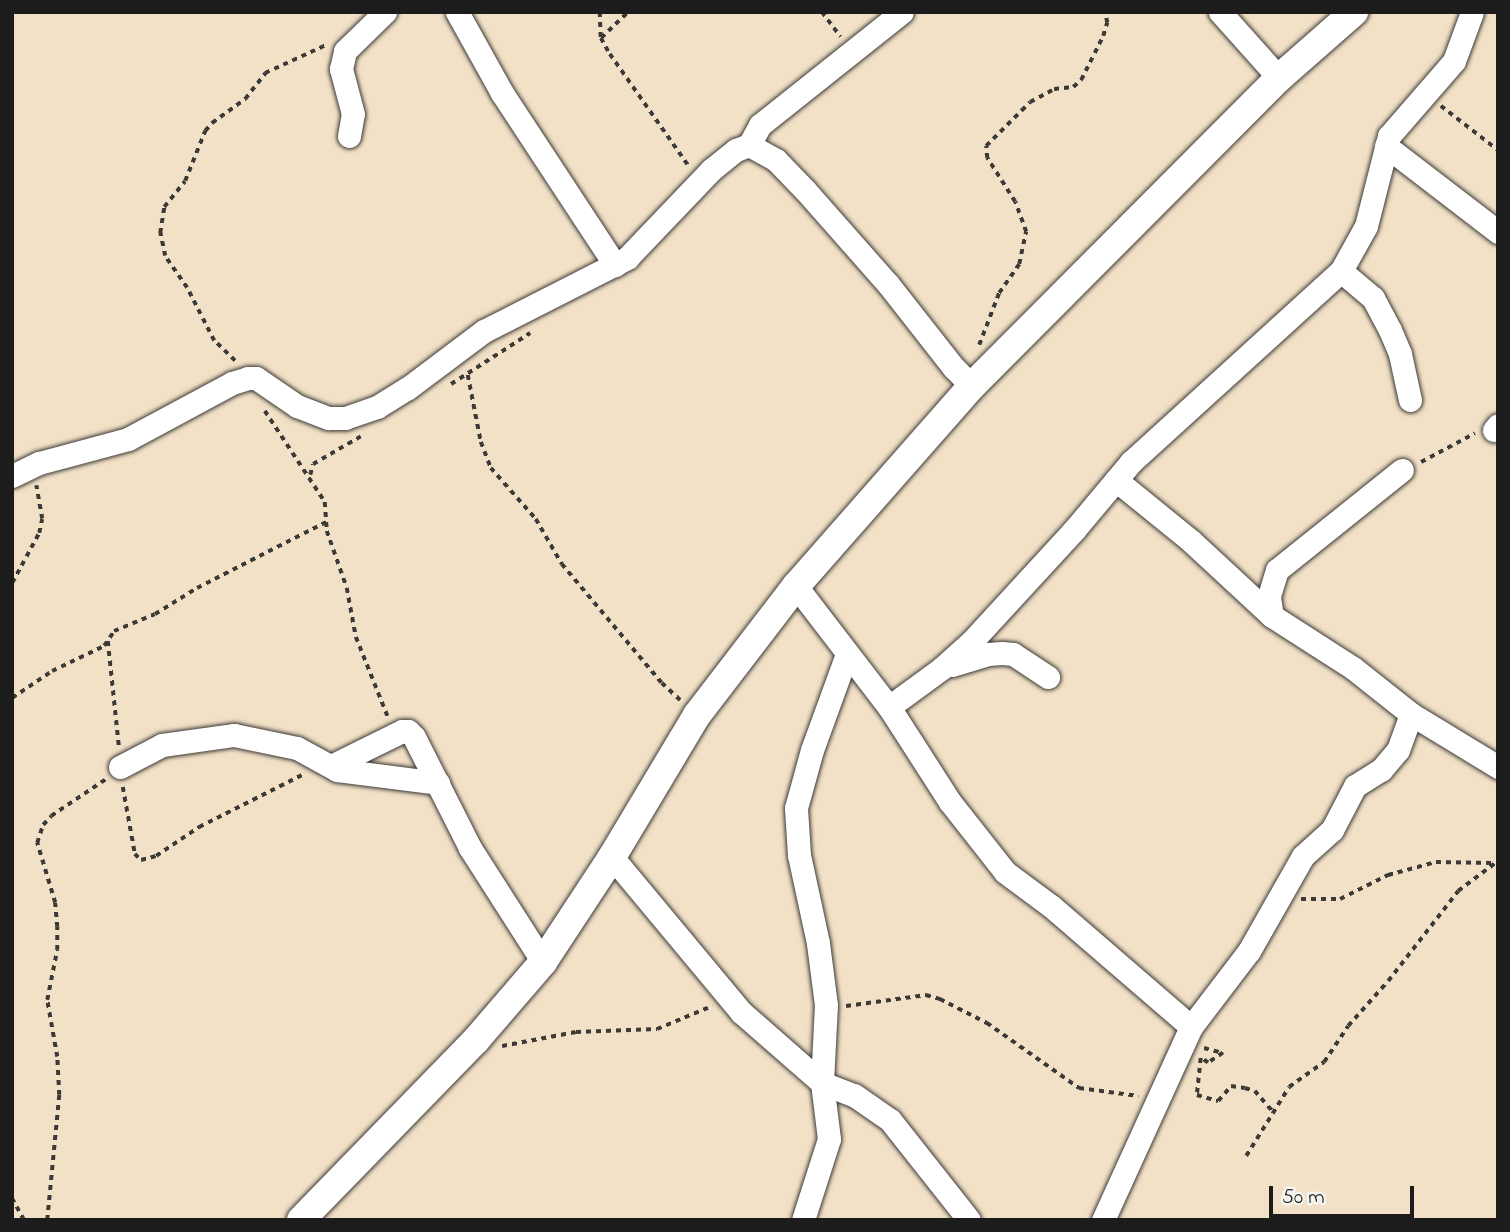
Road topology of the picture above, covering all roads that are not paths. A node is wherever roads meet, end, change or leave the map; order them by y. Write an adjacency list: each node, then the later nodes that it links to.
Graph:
1 (385, 12): 8 (street)
2 (457, 12): 12 (street)
3 (902, 12): 9 (street)
4 (1220, 12): 7 (street)
5 (1354, 12): 7 (street)
6 (1472, 12): 10 (street)
7 (1279, 78): 14 (street)
8 (349, 136)
9 (750, 145): 12 (street); 14 (street)
10 (1386, 146): 11 (street); 13 (street)
11 (1498, 232)
12 (615, 265): 17 (street)
13 (1341, 271): 15 (street); 18 (street)
14 (967, 381): 19 (street)
15 (1410, 400)
16 (1402, 470): 20 (street)
17 (12, 476)
18 (1116, 480): 20 (street); 22 (street)
19 (796, 586): 21 (street); 30 (street)
20 (1272, 616): 25 (street)
21 (847, 654): 24 (street); 33 (street)
22 (943, 668): 23 (street); 24 (street)
23 (1048, 677)
24 (889, 707): 32 (street)
25 (1411, 714): 28 (street); 32 (street)
26 (328, 764): 27 (street); 29 (street); 29 (street)
27 (120, 767)
28 (1498, 768)
29 (438, 783): 31 (street)
30 (612, 857): 31 (street); 33 (street)
31 (543, 962): 34 (street)
32 (1187, 1035): 37 (street)
33 (822, 1083): 35 (street); 36 (street)
34 (301, 1220)
35 (803, 1220)
36 (970, 1220)
37 (1103, 1220)

